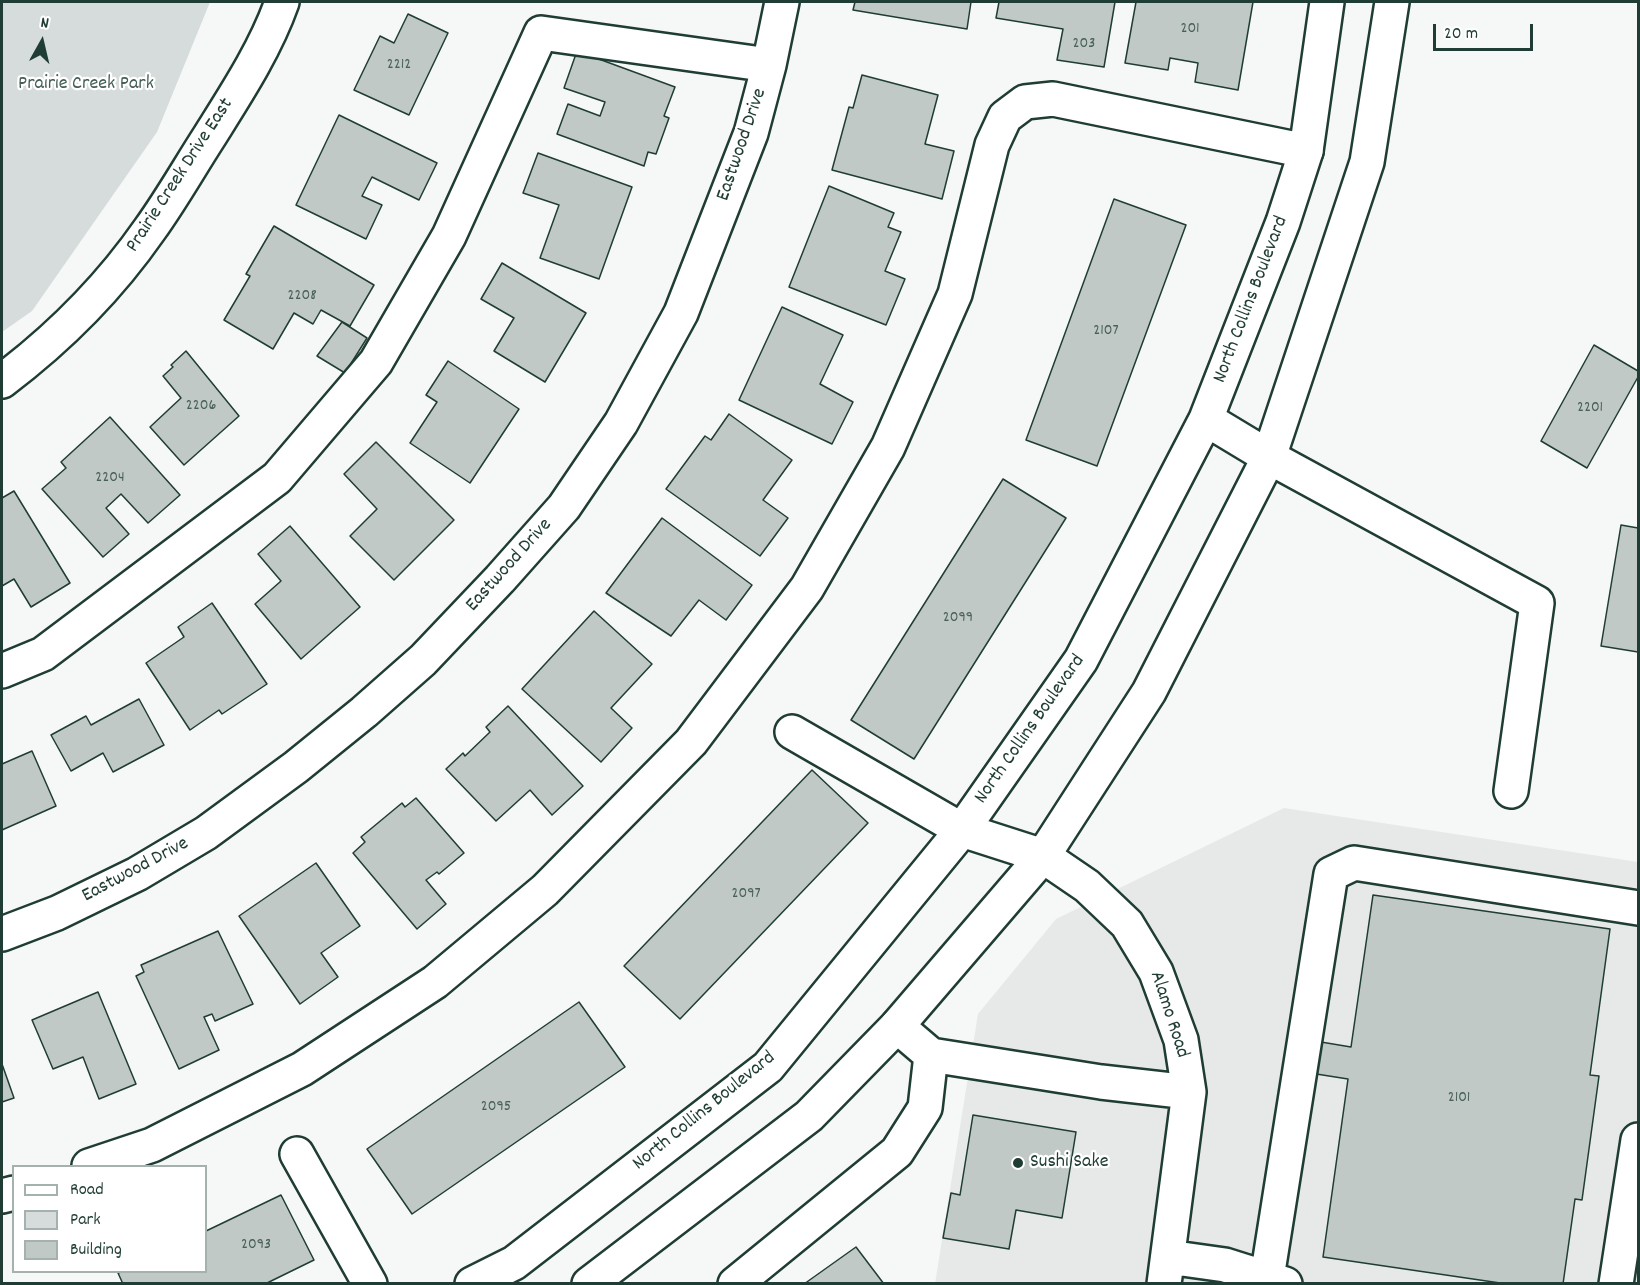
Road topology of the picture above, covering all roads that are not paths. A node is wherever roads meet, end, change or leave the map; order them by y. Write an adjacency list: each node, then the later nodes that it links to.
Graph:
1 (282, 2): 7 (main road, Prairie Creek Drive East)
2 (782, 2): 5 (main road, Eastwood Drive)
3 (1328, 2): 6 (main road, North Collins Boulevard)
4 (1392, 2): 9 (main road)
5 (769, 65): 10 (main road); 16 (main road, Eastwood Drive)
6 (1306, 151): 8 (main road, North Collins Boulevard); 22 (main road)
7 (2, 381)
8 (1206, 419): 9 (main road); 13 (main road, North Collins Boulevard)
9 (1269, 457): 12 (main road); 14 (main road)
10 (2, 671)
11 (792, 732): 13 (main road, Alamo Road)
12 (1511, 791)
13 (962, 830): 14 (main road, Alamo Road); 27 (main road, North Collins Boulevard)
14 (1043, 856): 17 (main road); 19 (main road, Alamo Road)
15 (1638, 908): 25 (main road)
16 (2, 934)
17 (897, 1026): 18 (main road); 28 (main road)
18 (931, 1055): 19 (main road); 29 (main road)
19 (1189, 1092): 24 (main road, Alamo Road)
20 (1638, 1140): 23 (main road)
21 (297, 1154): 26 (main road)
22 (95, 1165)
23 (1631, 1230): 30 (main road)
24 (1166, 1270): 25 (main road)
25 (1276, 1281)
26 (370, 1284)
27 (472, 1284)
28 (589, 1284)
29 (735, 1284)
30 (1616, 1284)

